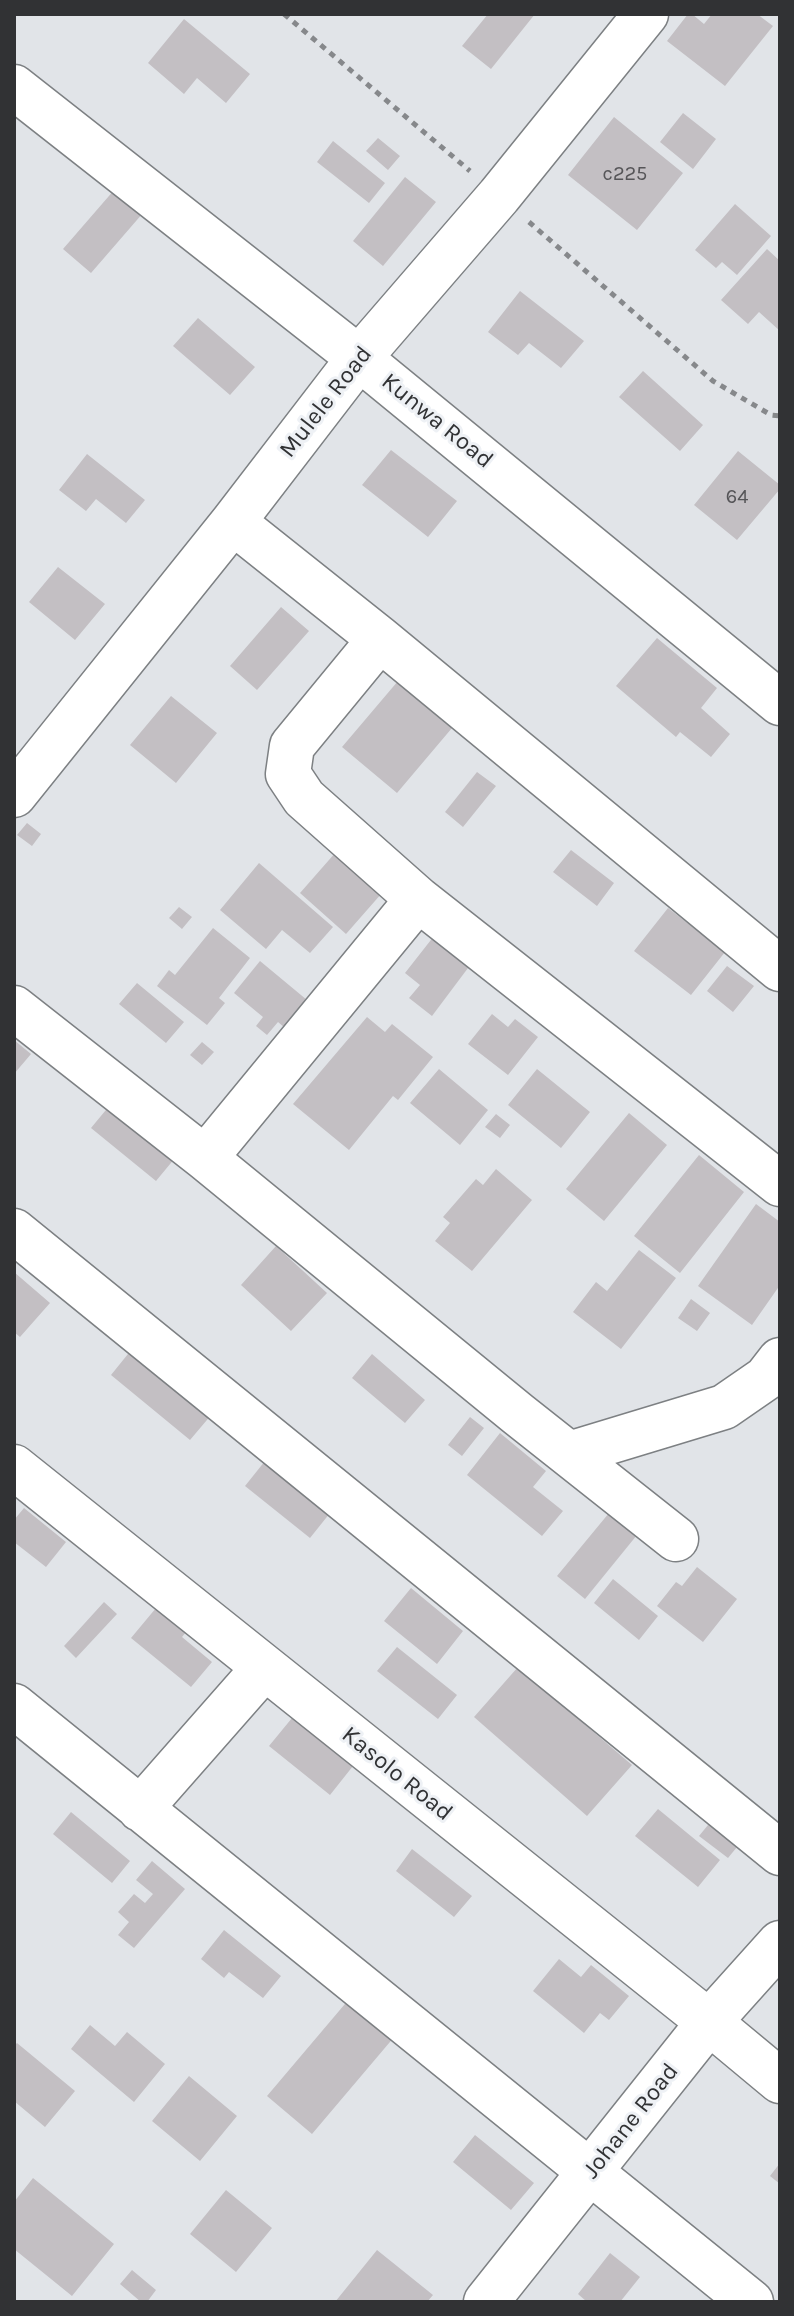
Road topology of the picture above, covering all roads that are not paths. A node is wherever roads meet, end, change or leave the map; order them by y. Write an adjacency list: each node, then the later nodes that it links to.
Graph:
1 (646, 14): 3 (street, Mulele Road)
2 (14, 87): 3 (street, Kunwa Road)
3 (359, 358): 4 (street, Mulele Road); 6 (street, Kunwa Road)
4 (233, 522): 5 (street); 7 (street, Mulele Road)
5 (380, 639): 8 (street); 9 (street)
6 (772, 685)
7 (14, 795)
8 (418, 899): 11 (street); 12 (street)
9 (780, 969)
10 (14, 1008): 11 (street)
11 (205, 1158): 15 (street)
12 (780, 1184)
13 (14, 1231): 21 (street)
14 (780, 1360): 15 (street)
15 (569, 1454): 17 (street)
16 (14, 1467): 18 (street, Kasolo Road)
17 (676, 1539)
18 (264, 1668): 20 (street); 23 (street, Kasolo Road)
19 (14, 1706): 20 (street)
20 (140, 1809): 25 (street)
21 (780, 1853)
22 (780, 1943): 23 (street, Johane Road)
23 (709, 2022): 24 (street, Kasolo Road); 25 (street, Johane Road)
24 (780, 2081)
25 (590, 2173): 26 (street); 27 (street, Johane Road)
26 (740, 2299)
27 (486, 2302)

